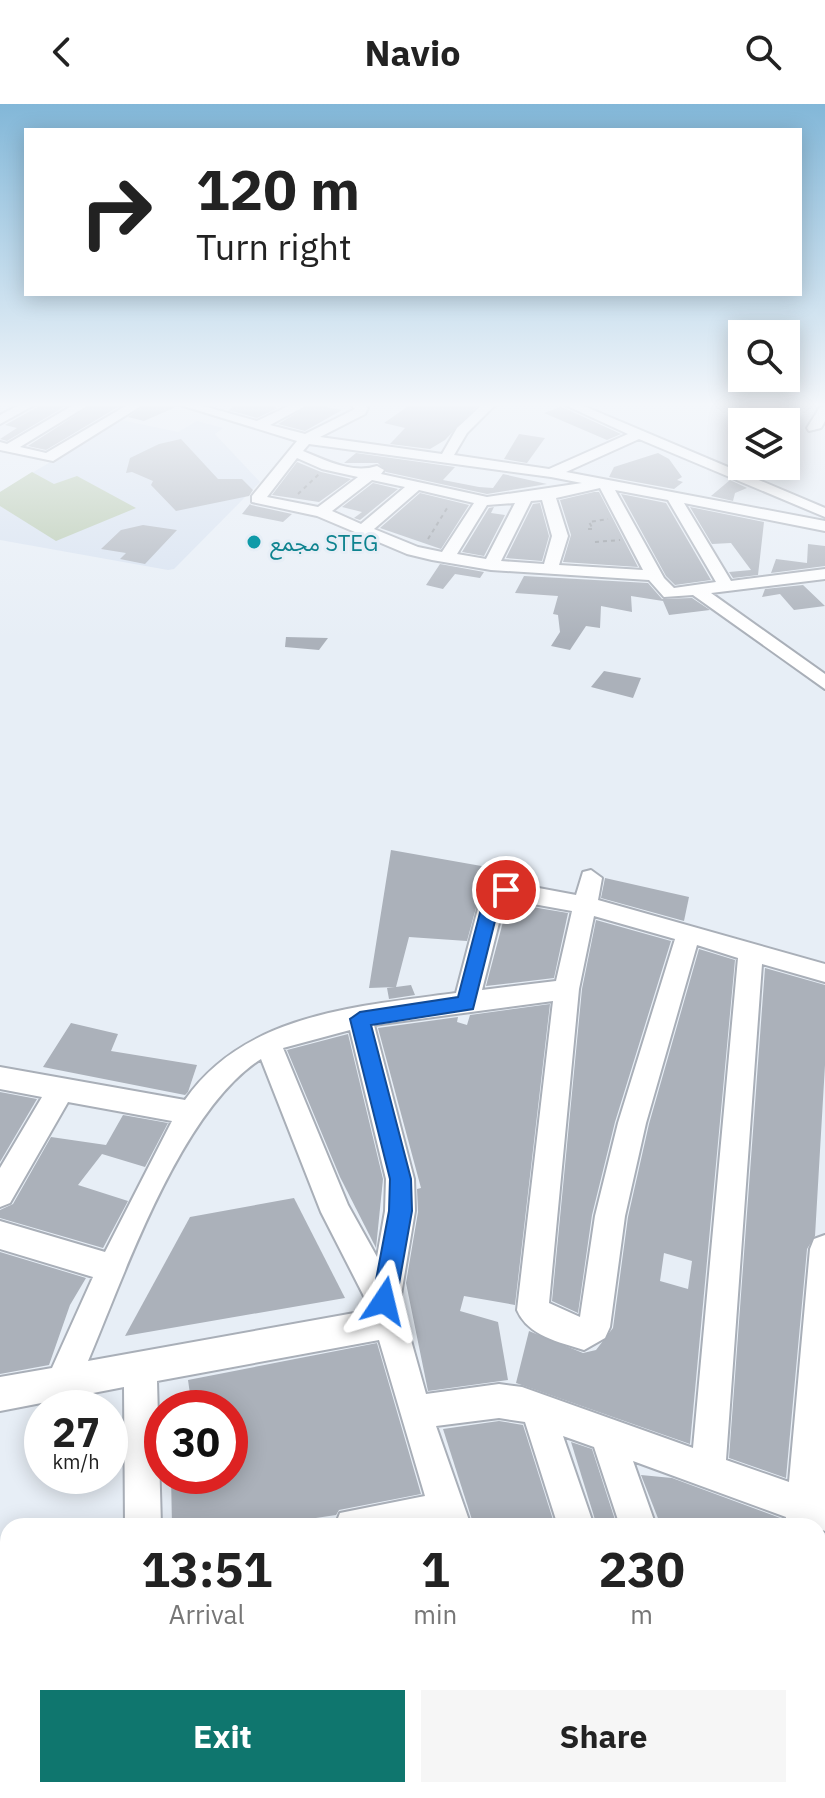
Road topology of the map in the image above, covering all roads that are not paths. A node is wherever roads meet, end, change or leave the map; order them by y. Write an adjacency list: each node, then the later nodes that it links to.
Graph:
1 (268, 483): 12 (street)
2 (362, 483): 12 (street)
3 (400, 483): 6 (street)
4 (604, 483): 7 (street); 8 (street); 21 (street)
5 (755, 483): 11 (street)
6 (415, 486): 10 (street); 16 (street)
7 (548, 495): 9 (street); 19 (street)
8 (672, 495): 14 (street); 22 (street)
9 (525, 498): 10 (street); 18 (street)
10 (483, 500): 17 (street)
11 (805, 504): 13 (street); 14 (street)
12 (321, 512): 16 (street)
13 (825, 513)
14 (791, 519): 15 (street)
15 (825, 526)
16 (364, 529): 17 (street)
17 (447, 557): 18 (street)
18 (491, 565): 19 (street)
19 (550, 569): 21 (street)
20 (825, 574): 22 (street)
21 (655, 576): 23 (street)
22 (726, 586): 23 (street)
23 (698, 591): 24 (street)
24 (825, 683)
25 (591, 878): 26 (street)
26 (585, 905): 27 (street); 30 (street); 31 (street)
27 (688, 934): 28 (street); 30 (street)
28 (751, 952): 29 (street); 48 (street)
29 (825, 973)
30 (567, 989): 31 (street)
31 (466, 1003): 32 (street)
32 (360, 1019): 33 (street); 41 (street)
33 (268, 1043): 36 (street); 41 (street)
34 (0, 1078): 35 (street)
35 (61, 1090): 36 (street); 37 (street)
36 (191, 1113): 40 (street)
37 (0, 1194)
38 (0, 1235): 40 (street)
39 (825, 1249): 49 (street)
40 (113, 1269): 43 (street)
41 (387, 1312): 42 (street); 46 (street)
42 (140, 1368): 43 (street); 50 (street)
43 (62, 1383): 44 (street)
44 (0, 1394)
45 (538, 1411): 46 (street); 47 (street); 52 (street)
46 (414, 1412): 51 (street)
47 (608, 1437): 48 (street); 53 (street)
48 (708, 1471): 49 (street)
49 (811, 1515)
50 (143, 1518)
51 (451, 1518)
52 (573, 1518)
53 (635, 1518)

